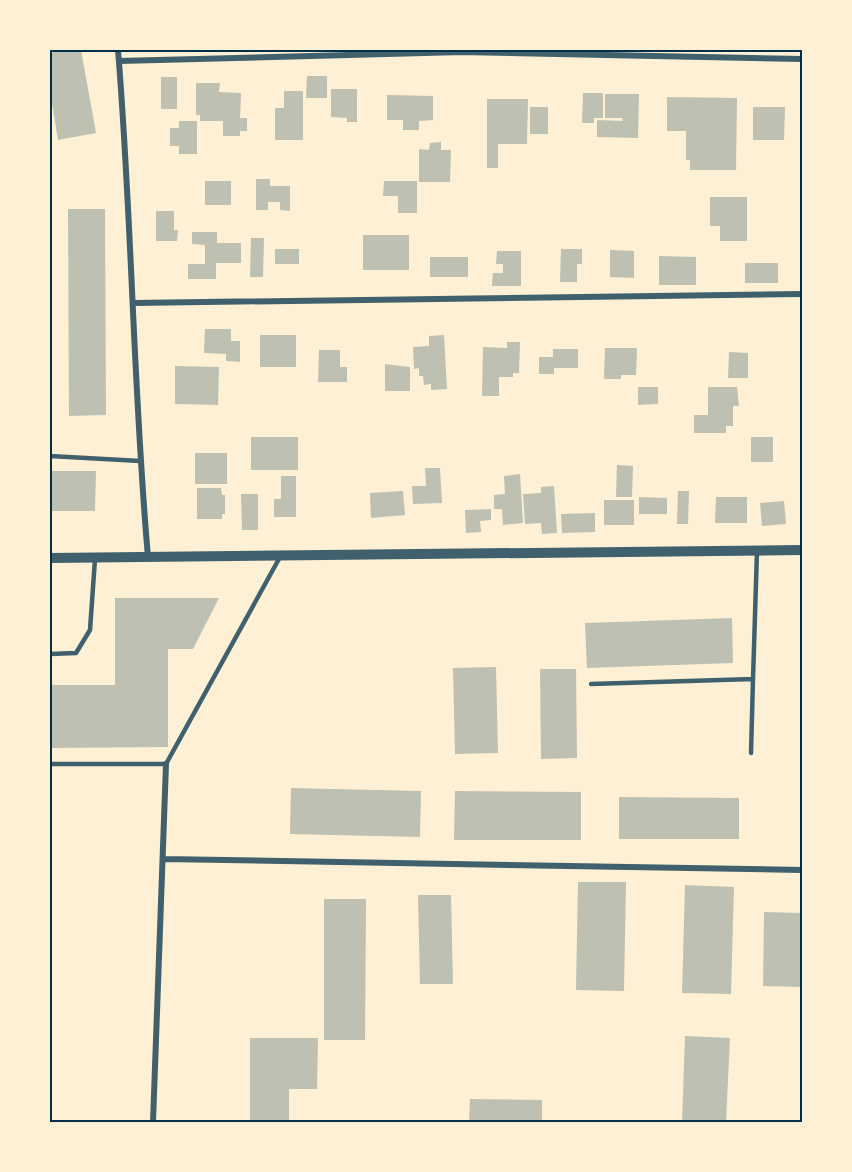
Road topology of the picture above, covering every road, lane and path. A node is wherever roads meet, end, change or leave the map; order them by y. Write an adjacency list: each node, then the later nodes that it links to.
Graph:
1 (118, 50): 3 (street)
2 (802, 59): 3 (street)
3 (119, 61): 5 (street)
4 (802, 294): 5 (street)
5 (134, 303): 7 (street)
6 (50, 456): 7 (lane)
7 (140, 461): 11 (street)
8 (802, 550): 9 (street)
9 (757, 551): 10 (street); 15 (lane)
10 (279, 556): 11 (street); 19 (lane)
11 (148, 557): 13 (street)
12 (50, 558): 13 (street)
13 (95, 559): 14 (lane)
14 (50, 654)
15 (753, 679): 16 (lane); 17 (lane)
16 (591, 684)
17 (750, 753)
18 (50, 764): 19 (lane)
19 (166, 764): 20 (street)
20 (163, 859): 21 (street); 22 (street)
21 (802, 870)
22 (153, 1122)

